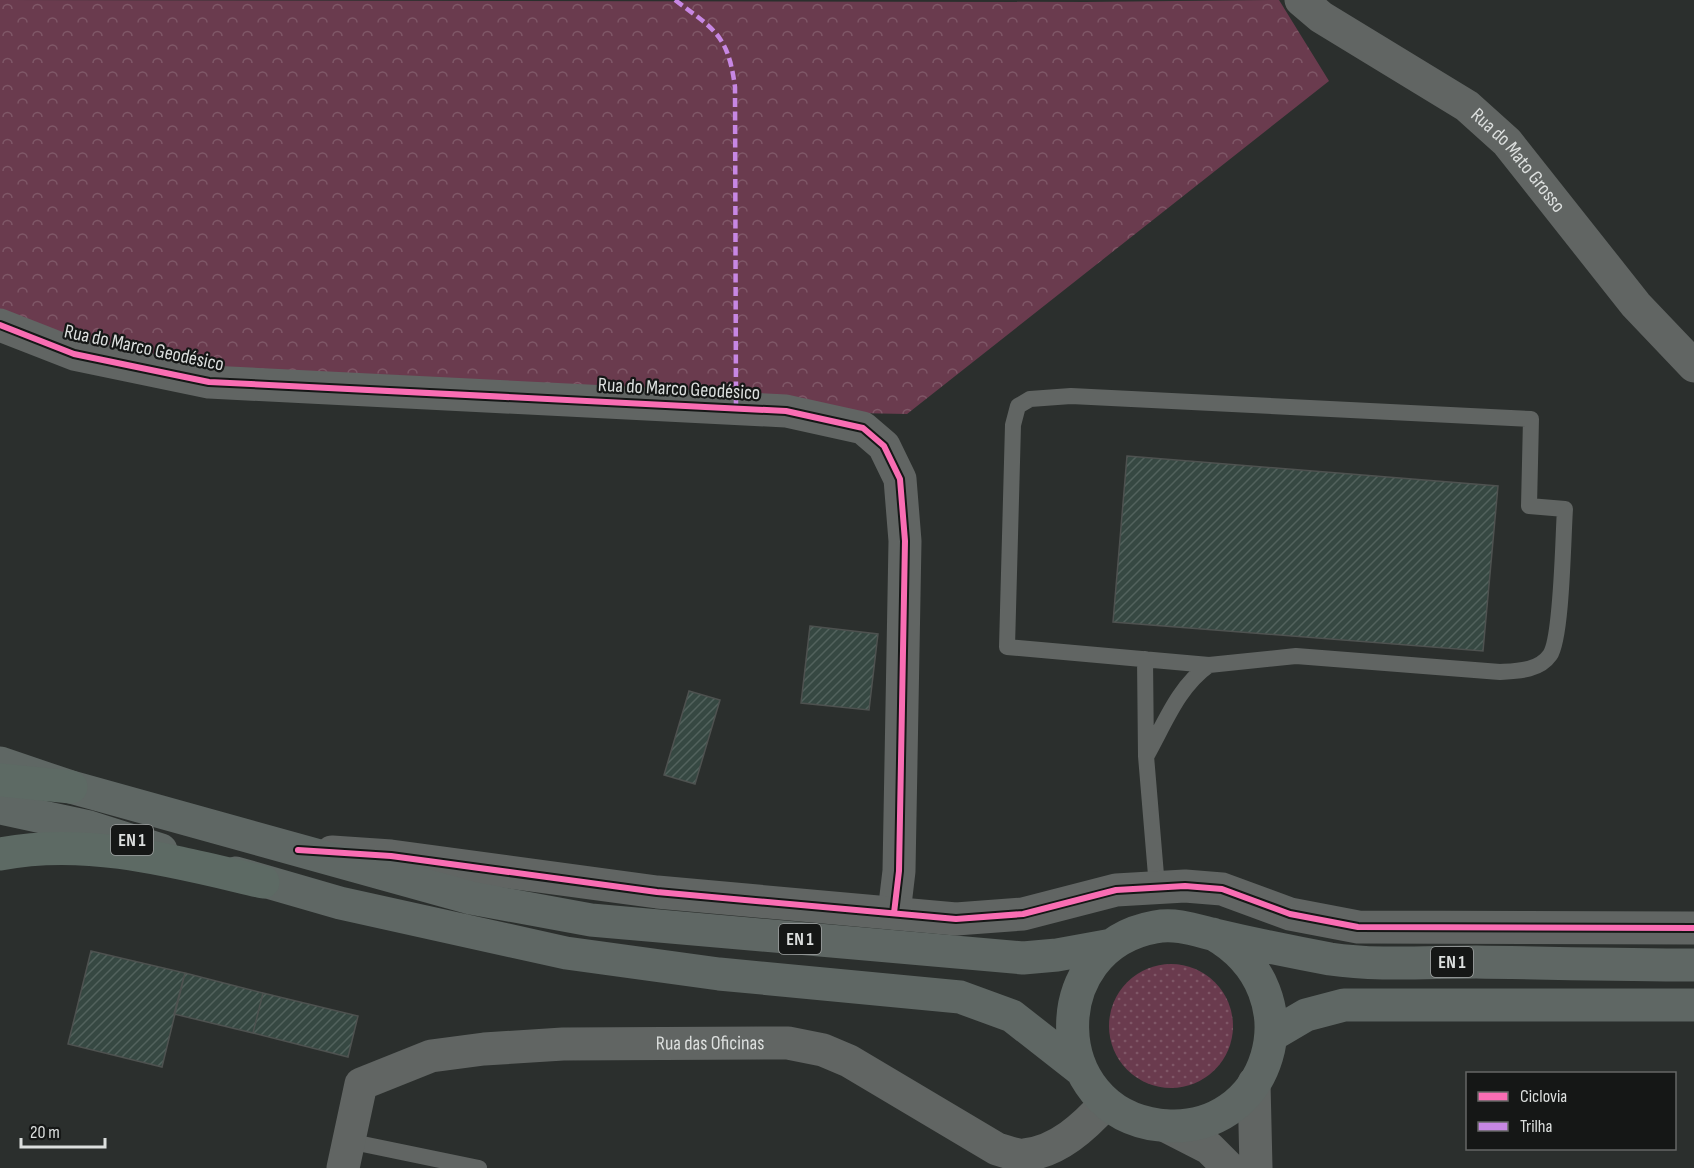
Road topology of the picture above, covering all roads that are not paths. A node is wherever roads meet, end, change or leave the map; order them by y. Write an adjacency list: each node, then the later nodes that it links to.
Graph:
1 (1301, 0): 3 (street, Rua do Mato Grosso)
2 (0, 325): 15 (street, Rua do Marco Geodésico)
3 (1694, 366)
4 (1145, 659): 5 (lane); 5 (lane); 6 (lane)
5 (1209, 665): 6 (lane)
6 (1146, 756): 14 (lane)
7 (0, 763): 9 (main road, EN 1)
8 (0, 780): 9 (highway)
9 (71, 787): 11 (main road, EN 1)
10 (0, 808): 13 (main road, EN 1)
11 (298, 850): 15 (street); 19 (main road, EN 1)
12 (0, 854): 13 (highway)
13 (262, 882): 23 (main road, EN 1)
14 (1157, 887): 15 (street); 16 (street); 17 (street)
15 (894, 914)
16 (1158, 926): 18 (main road, EN 1); 19 (main road, EN 1)
17 (1694, 928)
18 (1213, 934): 20 (main road, EN 1); 22 (main road, EN 1)
19 (1112, 945): 23 (main road, EN 1)
20 (1694, 965)
21 (1694, 1005): 22 (main road, EN 1)
22 (1272, 1035): 24 (main road, EN 1)
23 (1081, 1070): 25 (main road, EN 1)
24 (1254, 1083): 26 (main road, EN 1); 30 (street)
25 (1106, 1103): 26 (main road, EN 1); 27 (street, Rua das Oficinas)
26 (1166, 1126): 29 (street)
27 (345, 1154): 28 (lane)
28 (479, 1168)
29 (1229, 1168)
30 (1256, 1168)

